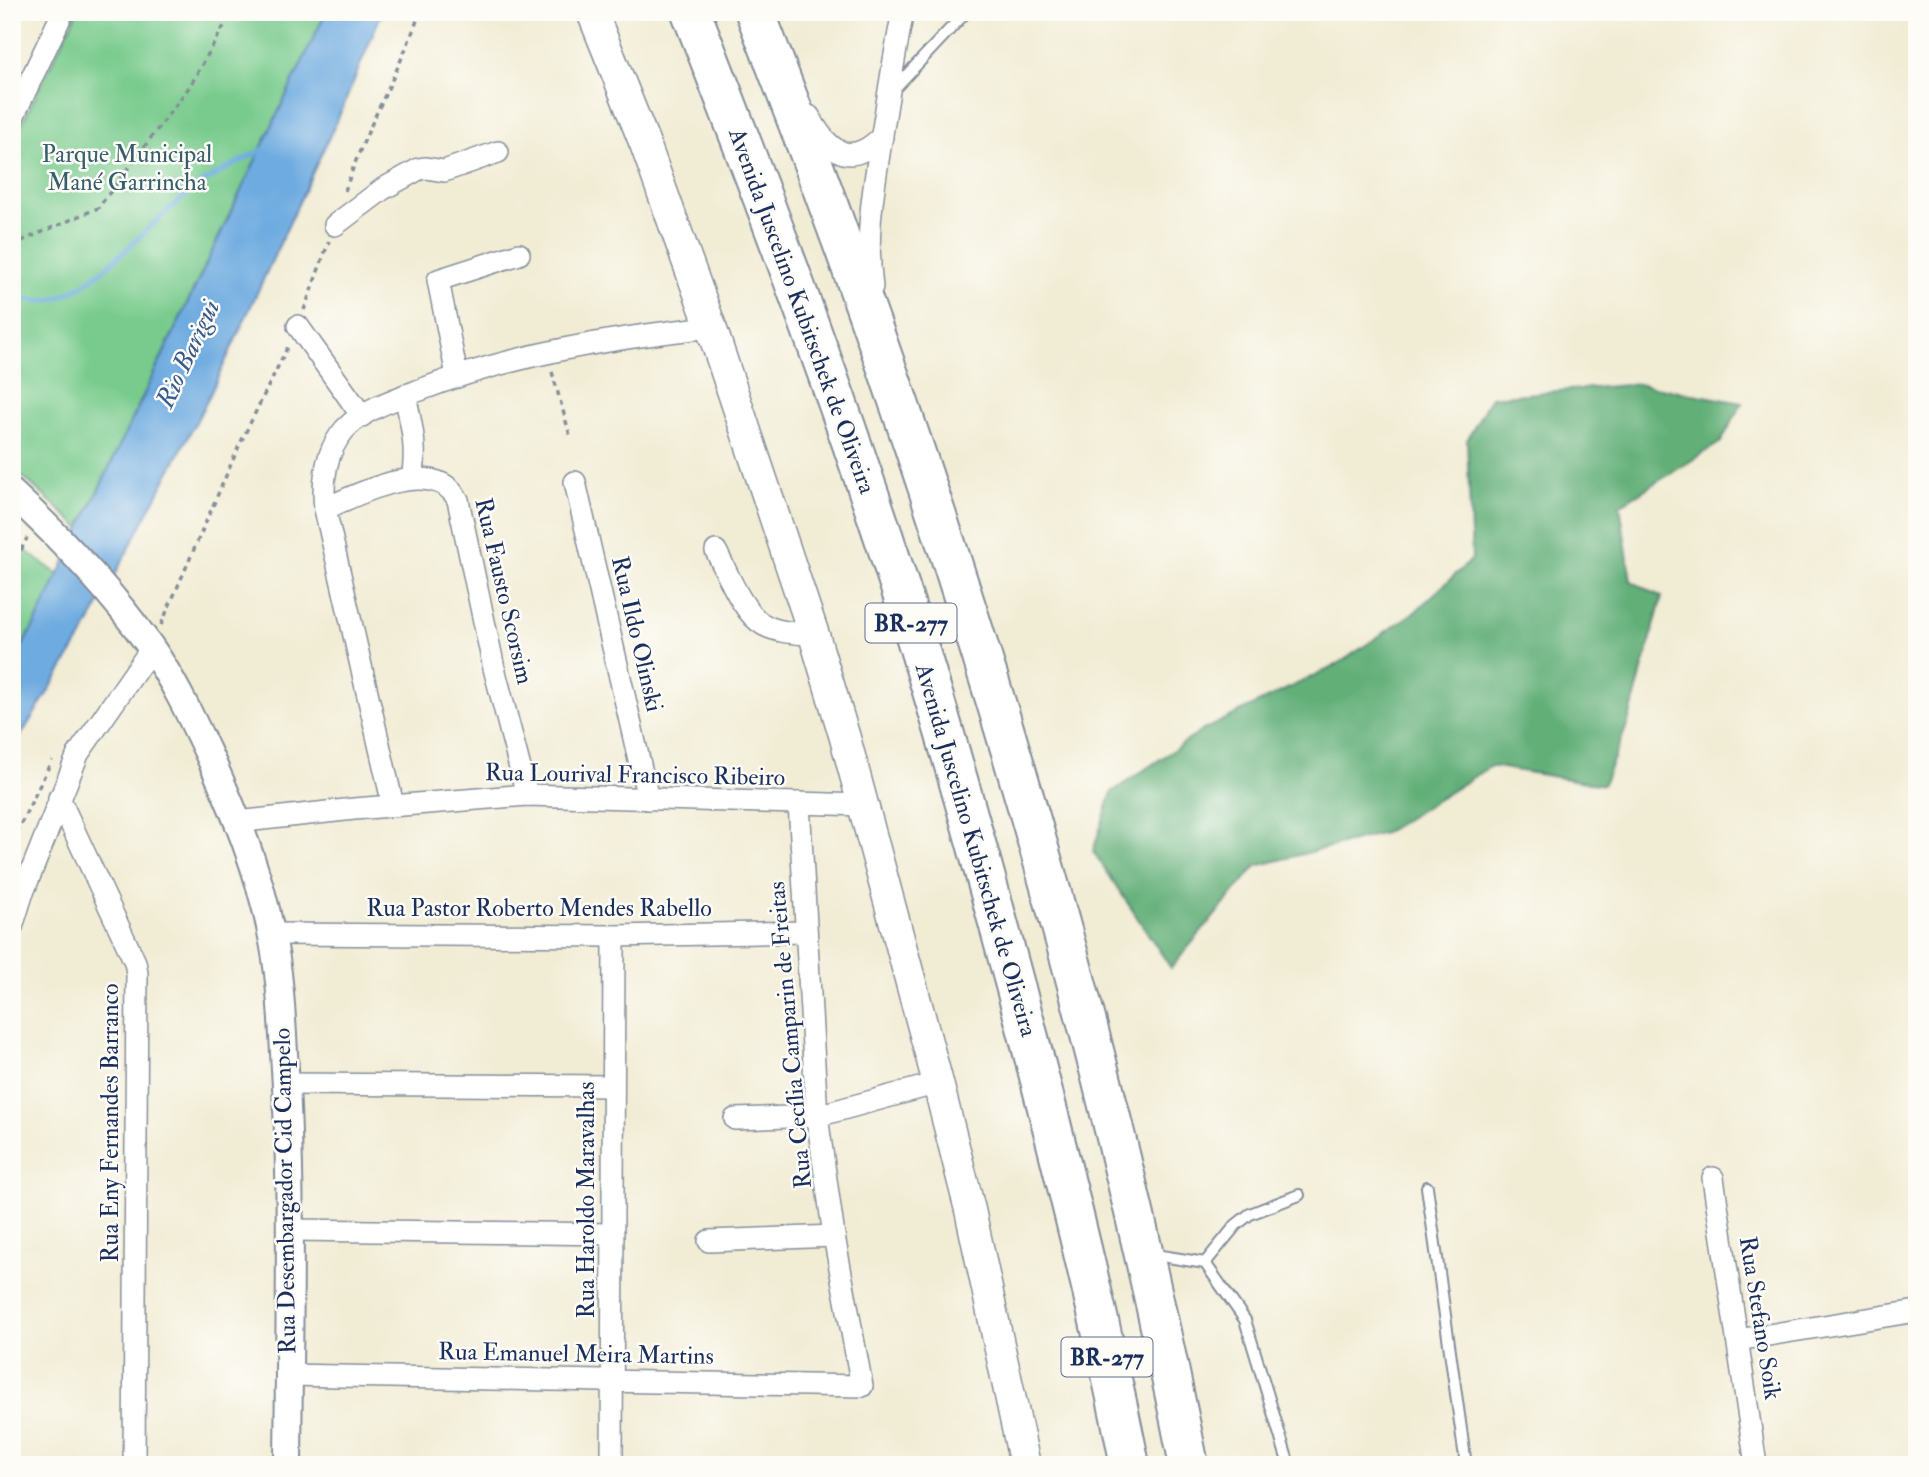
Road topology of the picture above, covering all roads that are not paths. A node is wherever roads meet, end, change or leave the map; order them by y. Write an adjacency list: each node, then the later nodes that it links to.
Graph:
1 (63, 12): 8 (street)
2 (592, 12): 14 (main road)
3 (691, 12): 61 (highway, Avenida Juscelino Kubitschek de Oliveira / BR-277)
4 (903, 12): 7 (street)
5 (966, 12): 7 (lane)
6 (760, 23): 9 (street); 15 (highway, BR-277)
7 (887, 97): 9 (street)
8 (12, 118)
9 (882, 137): 15 (street)
10 (498, 152): 11 (street)
11 (335, 225)
12 (519, 254): 16 (street)
13 (298, 326): 18 (street)
14 (711, 327): 16 (street); 24 (main road)
15 (879, 344): 50 (highway, BR-277)
16 (457, 376): 17 (street)
17 (405, 395): 18 (street); 19 (street)
18 (362, 416): 22 (street)
19 (412, 478): 22 (street, Rua Fausto Scorsim); 26 (street, Rua Fausto Scorsim)
20 (575, 481): 28 (street, Rua Ildo Olinski)
21 (12, 494): 25 (street, Rua Desembargador Cid Campelo)
22 (325, 509): 30 (street)
23 (716, 551): 24 (street)
24 (814, 635): 31 (main road)
25 (151, 649): 27 (street); 32 (street, Rua Desembargador Cid Campelo)
26 (527, 795): 28 (street, Rua Lourival Francisco Ribeiro); 30 (street, Rua Lourival Francisco Ribeiro)
27 (59, 798): 33 (street); 57 (street, Rua Eny Fernandes Barranco)
28 (648, 799): 29 (street, Rua Lourival Francisco Ribeiro)
29 (799, 803): 31 (street, Rua Lourival Francisco Ribeiro); 35 (street, Rua Cecília Camparin de Freitas)
30 (393, 805): 32 (street, Rua Lourival Francisco Ribeiro)
31 (864, 805): 38 (main road)
32 (237, 822): 36 (street, Rua Desembargador Cid Campelo)
33 (17, 899): 34 (street)
34 (12, 927)
35 (805, 932): 37 (street, Rua Pastor Roberto Mendes Rabello); 41 (street, Rua Cecília Camparin de Freitas)
36 (272, 934): 37 (street, Rua Pastor Roberto Mendes Rabello); 39 (street, Rua Desembargador Cid Campelo)
37 (614, 936): 40 (street, Rua Haroldo Maravalhas)
38 (939, 1083): 41 (street); 60 (main road)
39 (286, 1084): 40 (street); 46 (street, Rua Desembargador Cid Campelo)
40 (613, 1086): 47 (street, Rua Haroldo Maravalhas)
41 (817, 1116): 42 (street); 48 (street, Rua Cecília Camparin de Freitas)
42 (735, 1119)
43 (1713, 1178): 53 (street, Rua Stefano Soik)
44 (1427, 1187): 64 (lane)
45 (1299, 1195): 51 (lane)
46 (290, 1230): 47 (street); 54 (street, Rua Desembargador Cid Campelo)
47 (612, 1234): 55 (street, Rua Haroldo Maravalhas)
48 (834, 1236): 49 (street); 56 (street, Rua Cecília Camparin de Freitas)
49 (709, 1241)
50 (1144, 1253): 51 (lane); 62 (highway, BR-277)
51 (1205, 1263): 63 (lane)
52 (1917, 1311): 53 (street)
53 (1737, 1340): 65 (street, Rua Stefano Soik)
54 (288, 1375): 55 (street, Rua Emanuel Meira Martins); 58 (street, Rua Desembargador Cid Campelo)
55 (612, 1381): 56 (street, Rua Emanuel Meira Martins); 59 (street, Rua Haroldo Maravalhas)
56 (862, 1387)
57 (134, 1465)
58 (288, 1465)
59 (612, 1465)
60 (1025, 1465)
61 (1130, 1465)
62 (1189, 1465)
63 (1289, 1465)
64 (1466, 1465)
65 (1756, 1465)

